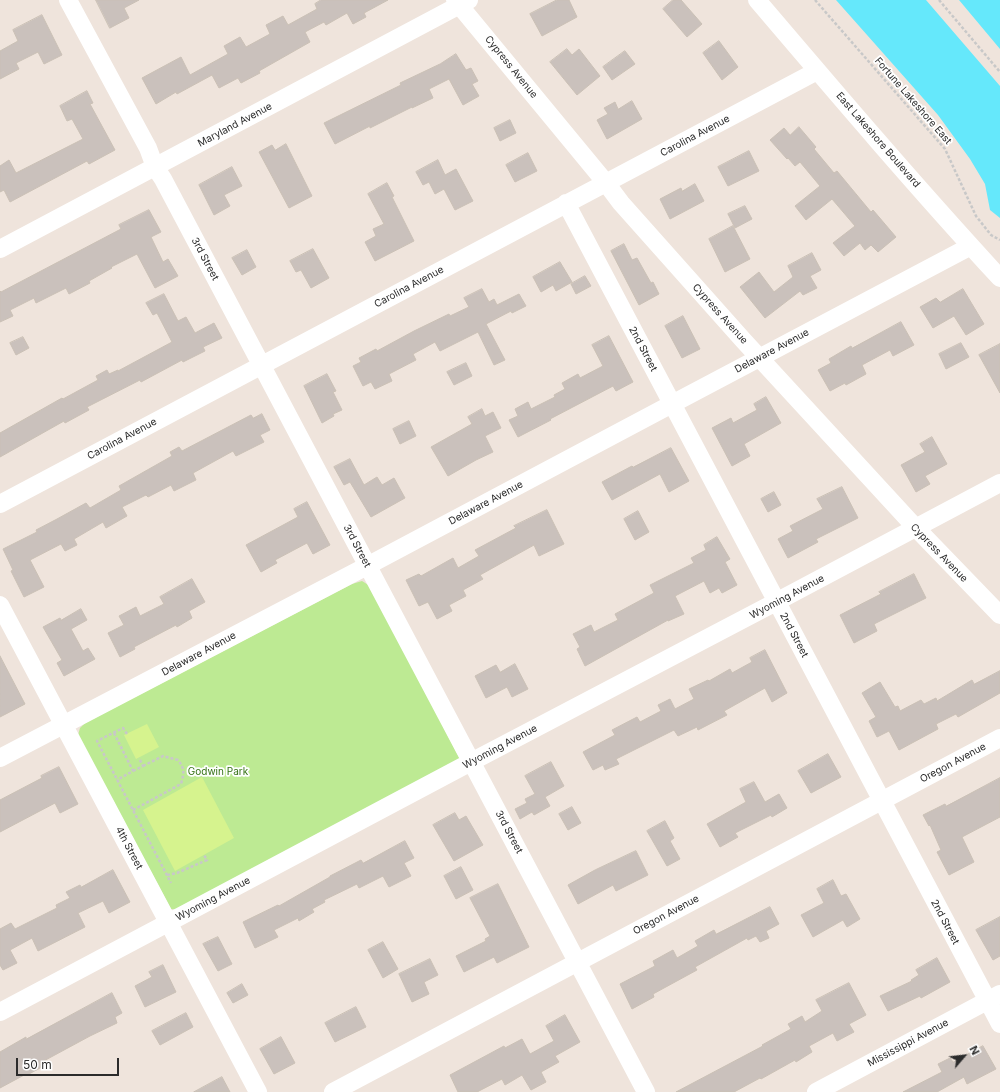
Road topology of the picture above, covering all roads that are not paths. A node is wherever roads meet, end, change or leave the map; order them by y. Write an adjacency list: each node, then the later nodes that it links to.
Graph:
1 (68, 0): 5 (street, 3rd Street)
2 (757, 0): 4 (street, East Lakeshore Boulevard)
3 (461, 2): 5 (street, Maryland Avenue); 6 (street, Cypress Avenue)
4 (817, 71): 6 (street, Carolina Avenue); 8 (street, East Lakeshore Boulevard)
5 (156, 167): 9 (street, Maryland Avenue); 12 (street, 3rd Street)
6 (606, 183): 7 (street, Carolina Avenue); 11 (street, Cypress Avenue)
7 (566, 203): 12 (street, Carolina Avenue); 13 (street, 2nd Street)
8 (971, 246): 10 (street, East Lakeshore Boulevard); 11 (street, Delaware Avenue)
9 (0, 249)
10 (1000, 278)
11 (759, 358): 13 (street, Delaware Avenue); 16 (street, Cypress Avenue)
12 (262, 366): 15 (street, Carolina Avenue); 17 (street, 3rd Street)
13 (672, 404): 17 (street, Delaware Avenue); 18 (street, 2nd Street)
14 (1000, 483): 16 (street, Wyoming Avenue)
15 (0, 504)
16 (916, 528): 18 (street, Wyoming Avenue); 20 (street, Cypress Avenue)
17 (367, 566): 21 (street, Delaware Avenue); 24 (street, 3rd Street)
18 (776, 602): 24 (street, Wyoming Avenue); 25 (street, 2nd Street)
19 (0, 605): 21 (street, 4th Street)
20 (1000, 615)
21 (63, 725): 23 (street, Delaware Avenue); 26 (street, 4th Street)
22 (1000, 738): 25 (street, Oregon Avenue)
23 (0, 758)
24 (471, 762): 26 (street, Wyoming Avenue); 27 (street, 3rd Street)
25 (881, 801): 27 (street, Oregon Avenue); 28 (street, 2nd Street)
26 (168, 923): 29 (street, Wyoming Avenue); 31 (street, 4th Street)
27 (578, 962): 32 (street, Oregon Avenue); 33 (street, 3rd Street)
28 (994, 997): 30 (street, 2nd Street); 34 (street, Mississippi Avenue)
29 (0, 1012)
30 (1000, 1024)
31 (258, 1092)
32 (333, 1092)
33 (646, 1092)
34 (816, 1092)

